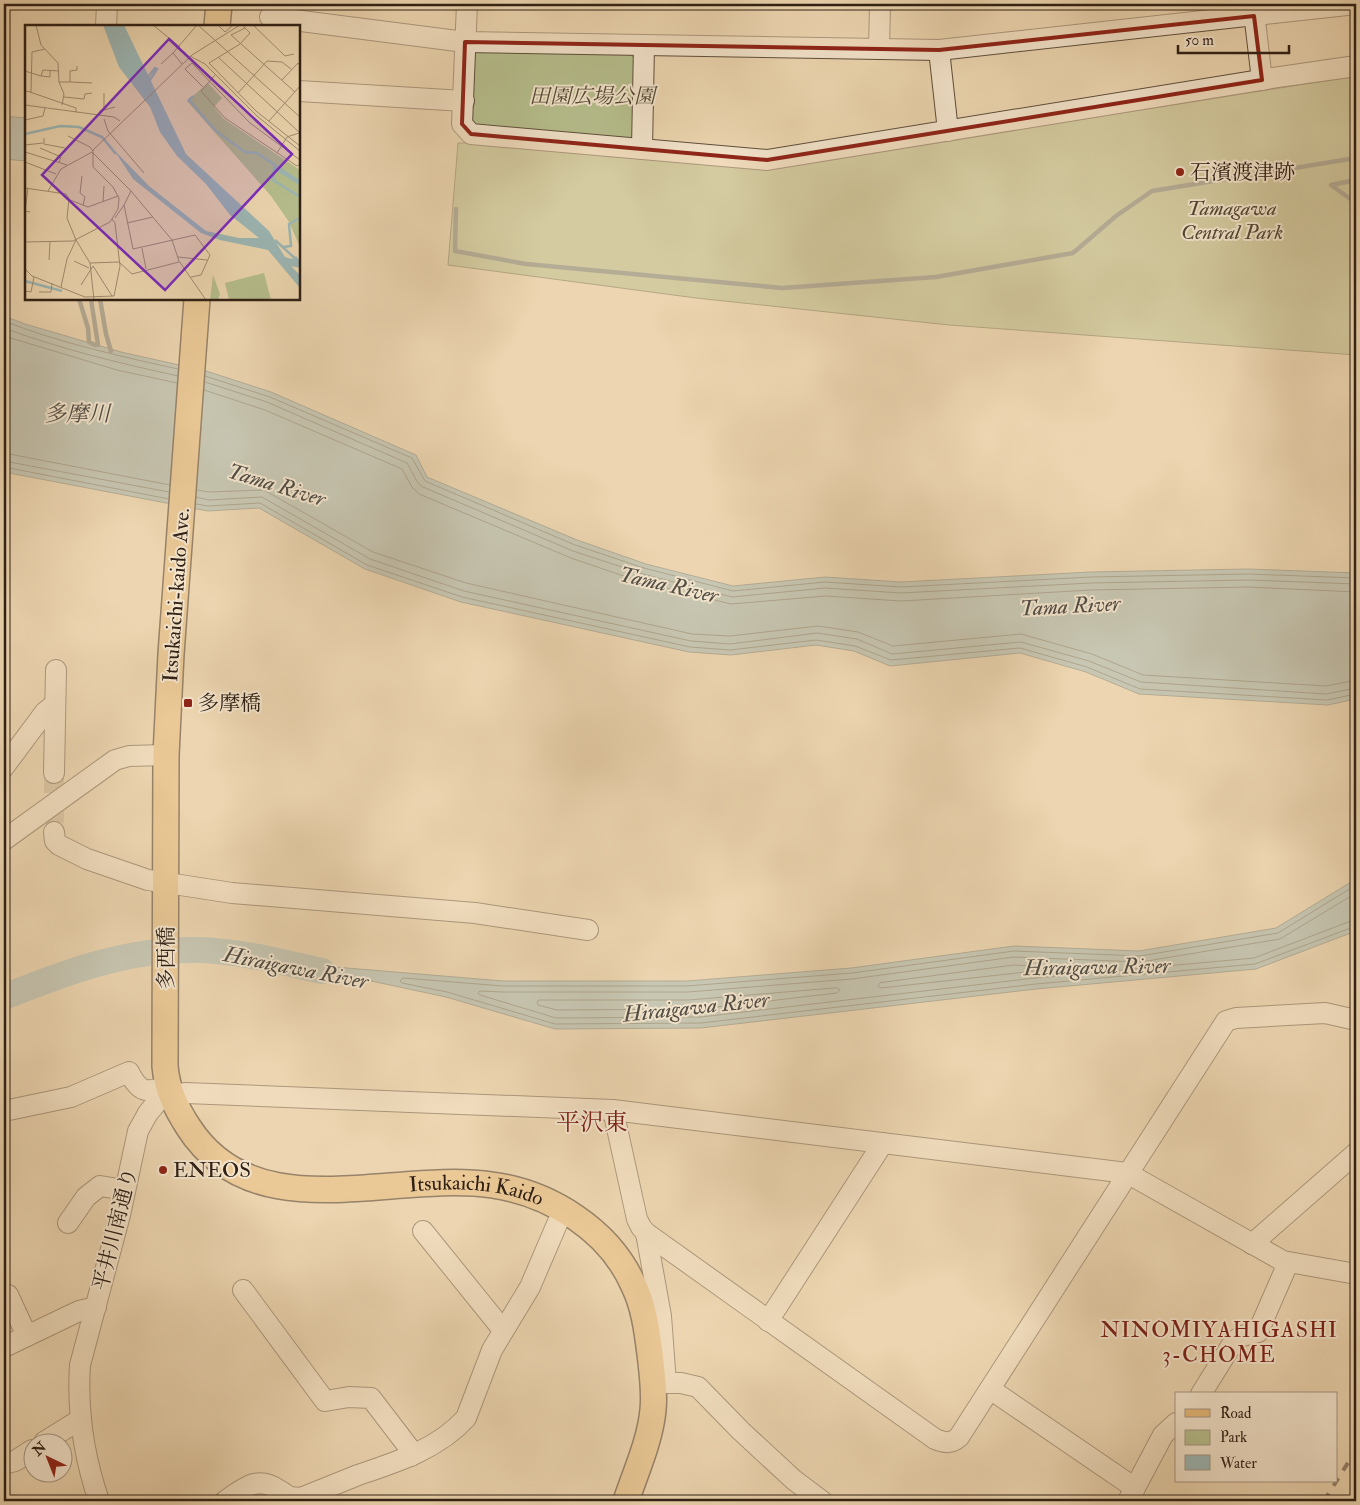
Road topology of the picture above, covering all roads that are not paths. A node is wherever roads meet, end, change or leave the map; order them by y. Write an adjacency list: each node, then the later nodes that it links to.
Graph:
1 (107, 4): 8 (street)
2 (219, 4): 9 (main road)
3 (467, 4): 10 (street)
4 (880, 4): 12 (street)
5 (1356, 4): 6 (street)
6 (1259, 9): 13 (street); 15 (street)
7 (270, 16): 10 (street)
8 (106, 25)
9 (218, 25)
10 (466, 42): 11 (street); 17 (street)
11 (644, 45): 12 (street); 19 (street)
12 (878, 49): 13 (street)
13 (939, 50): 18 (street)
14 (1356, 66): 15 (street)
15 (1267, 79): 18 (street)
16 (300, 91): 17 (street)
17 (464, 101): 19 (street)
18 (948, 131): 19 (street)
19 (642, 149)
20 (197, 300): 23 (main road, Itsukaichi-kaido Ave.)
21 (56, 670): 22 (street)
22 (55, 704): 24 (street); 25 (street)
23 (166, 755): 27 (street); 28 (main road, Itsukaichi-kaido Ave.)
24 (4, 767)
25 (54, 773)
26 (56, 839): 28 (street)
27 (4, 840)
28 (166, 887): 29 (street); 31 (main road, 多西橋)
29 (588, 930)
30 (1356, 1020): 37 (street)
31 (166, 1024): 32 (main road, Itsukaichi Kaido)
32 (169, 1091): 33 (street); 34 (street); 38 (street, 平井川南通り); 39 (main road, Itsukaichi Kaido)
33 (613, 1110): 35 (street); 42 (street)
34 (4, 1111)
35 (883, 1143): 37 (street); 49 (street)
36 (1356, 1152): 43 (street)
37 (1128, 1173): 43 (street); 54 (street)
38 (125, 1190): 40 (street); 48 (street, 平井川南通り)
39 (563, 1210): 50 (street); 53 (main road, Itsukaichi Kaido)
40 (68, 1223)
41 (423, 1231): 50 (street)
42 (646, 1233): 49 (street); 53 (street)
43 (1252, 1244): 44 (street)
44 (1288, 1263): 45 (street); 55 (street)
45 (1356, 1274)
46 (243, 1290): 60 (street)
47 (4, 1297): 51 (street)
48 (96, 1307): 51 (street, 平井川南通り); 56 (street)
49 (768, 1321): 54 (street)
50 (503, 1330): 60 (street)
51 (27, 1336): 52 (street, 平井川南通り)
52 (4, 1347)
53 (660, 1383): 66 (main road, Itsukaichi Kaido); 67 (street)
54 (990, 1389): 62 (street)
55 (1202, 1392)
56 (81, 1419): 58 (street); 64 (street)
57 (1175, 1424): 62 (street)
58 (60, 1432)
59 (22, 1456): 61 (street)
60 (411, 1456): 63 (street)
61 (4, 1464)
62 (1131, 1495)
63 (291, 1499): 65 (street)
64 (99, 1501)
65 (225, 1501)
66 (626, 1501)
67 (822, 1501)

